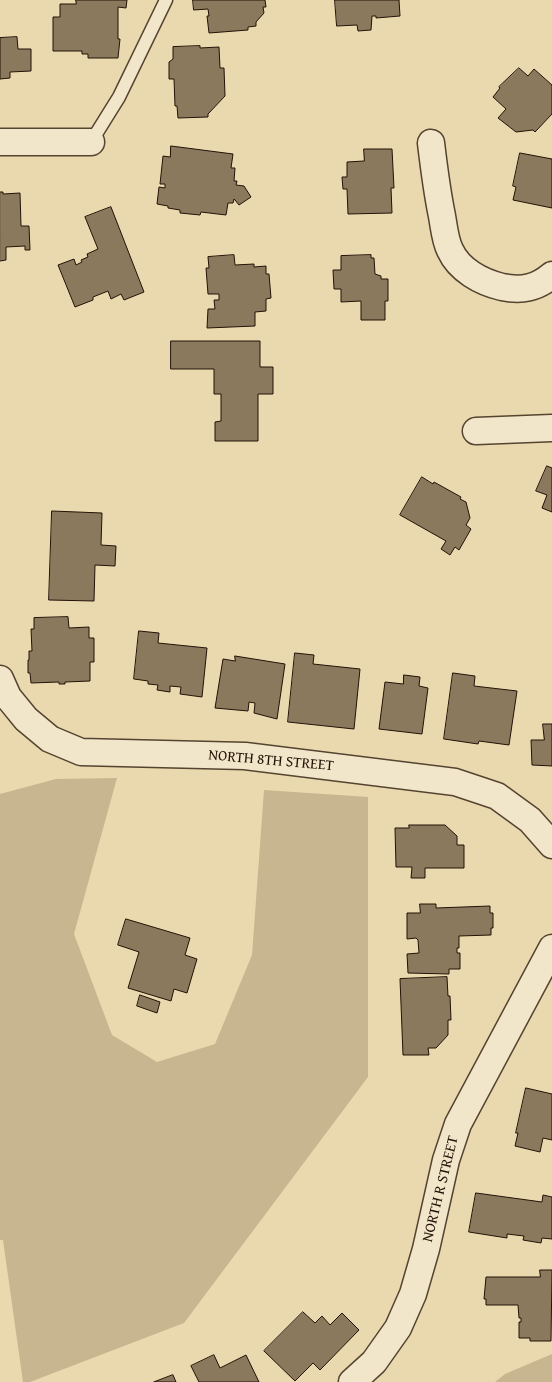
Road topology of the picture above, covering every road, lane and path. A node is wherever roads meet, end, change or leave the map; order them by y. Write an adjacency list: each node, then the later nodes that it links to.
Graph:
1 (166, 0): 3 (lane)
2 (0, 142): 3 (street)
3 (91, 142)
4 (431, 143): 5 (street)
5 (552, 275)
6 (552, 428): 7 (street)
7 (476, 431)
8 (0, 679): 9 (street, NORTH 8TH STREET)
9 (552, 845)
10 (552, 948): 11 (street, NORTH R STREET)
11 (352, 1382)

